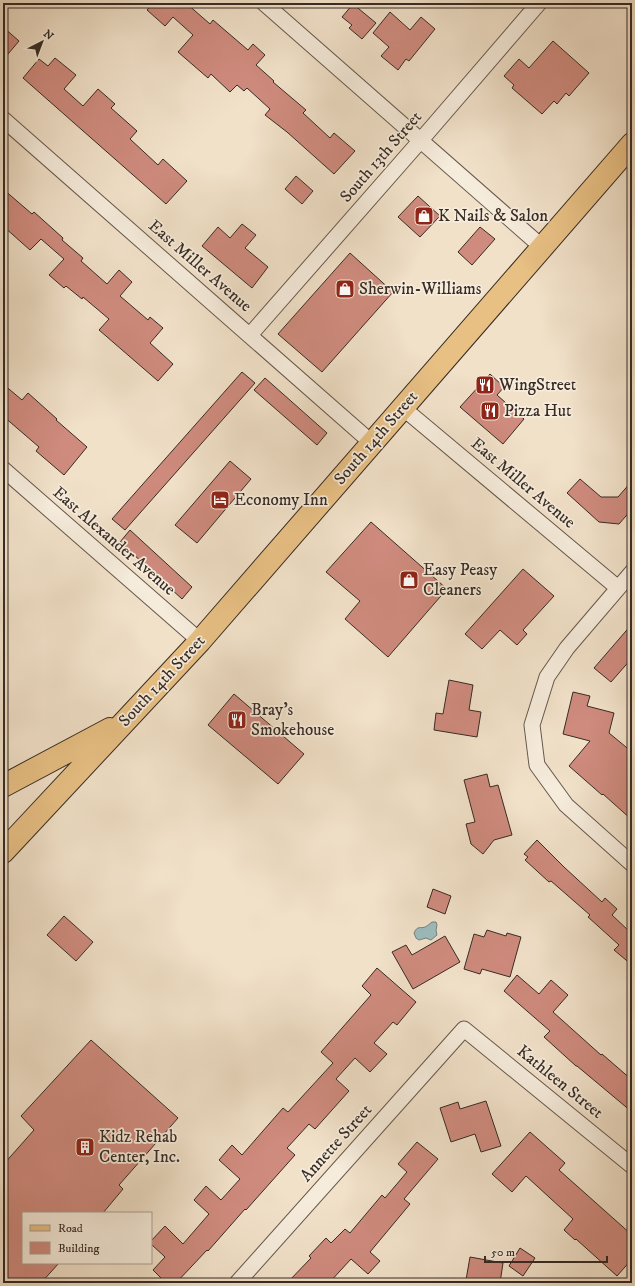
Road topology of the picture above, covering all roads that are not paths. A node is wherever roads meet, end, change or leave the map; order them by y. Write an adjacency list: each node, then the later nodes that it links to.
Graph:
1 (264, 3): 4 (street)
2 (539, 3): 4 (street, South 13th Street)
3 (3, 118): 7 (street, East Miller Avenue)
4 (421, 140): 6 (street); 7 (street, South 13th Street)
5 (632, 144): 6 (main road, South 14th Street)
6 (542, 247): 8 (main road, South 14th Street)
7 (250, 335): 9 (street, East Miller Avenue)
8 (403, 408): 9 (main road, South 14th Street); 12 (street, East Miller Avenue)
9 (372, 443): 13 (main road, South 14th Street)
10 (3, 469): 13 (street, East Alexander Avenue)
11 (632, 572): 12 (street)
12 (618, 588): 17 (street)
13 (200, 641): 14 (main road, South 14th Street)
14 (126, 721): 15 (main road); 16 (main road, South 14th Street)
15 (3, 786)
16 (3, 852)
17 (632, 864)
18 (464, 1028): 19 (street, Kathleen Street); 20 (street, Annette Street)
19 (632, 1166)
20 (237, 1283)

